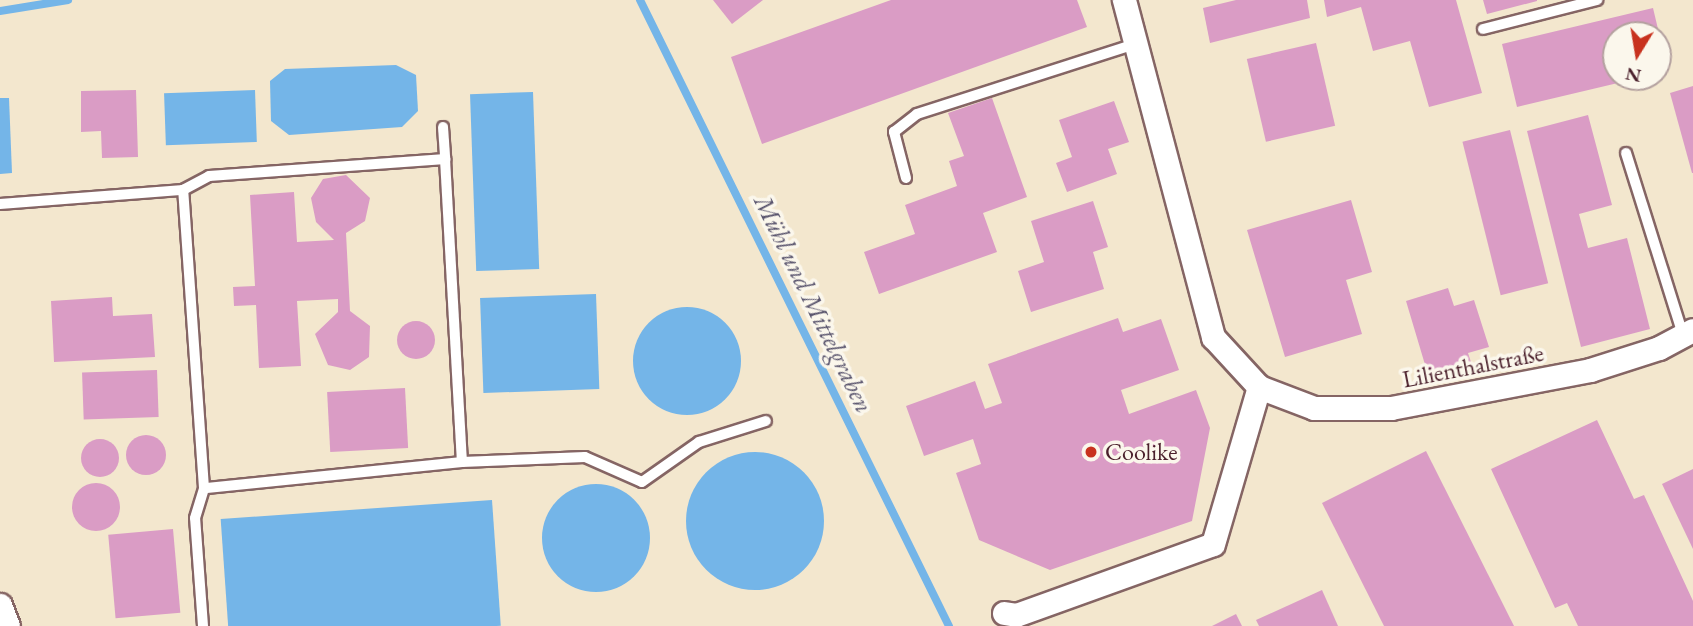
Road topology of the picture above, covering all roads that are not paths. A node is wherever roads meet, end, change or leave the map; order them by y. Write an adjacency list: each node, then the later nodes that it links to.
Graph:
1 (1124, 0): 4 (street, Lilienthalstraße)
2 (1597, 0): 3 (lane)
3 (1483, 29)
4 (1135, 44): 8 (lane); 12 (street, Lilienthalstraße)
5 (443, 127): 7 (lane)
6 (1626, 153): 11 (lane)
7 (445, 159): 9 (lane); 14 (lane)
8 (906, 178)
9 (183, 190): 10 (lane); 15 (lane)
10 (0, 204)
11 (1688, 333): 12 (street, Lilienthalstraße)
12 (1259, 387): 17 (street)
13 (766, 421): 14 (lane)
14 (462, 462): 15 (lane)
15 (204, 488): 19 (lane)
16 (0, 605): 18 (street)
17 (1004, 613)
18 (8, 626)
19 (203, 626)

